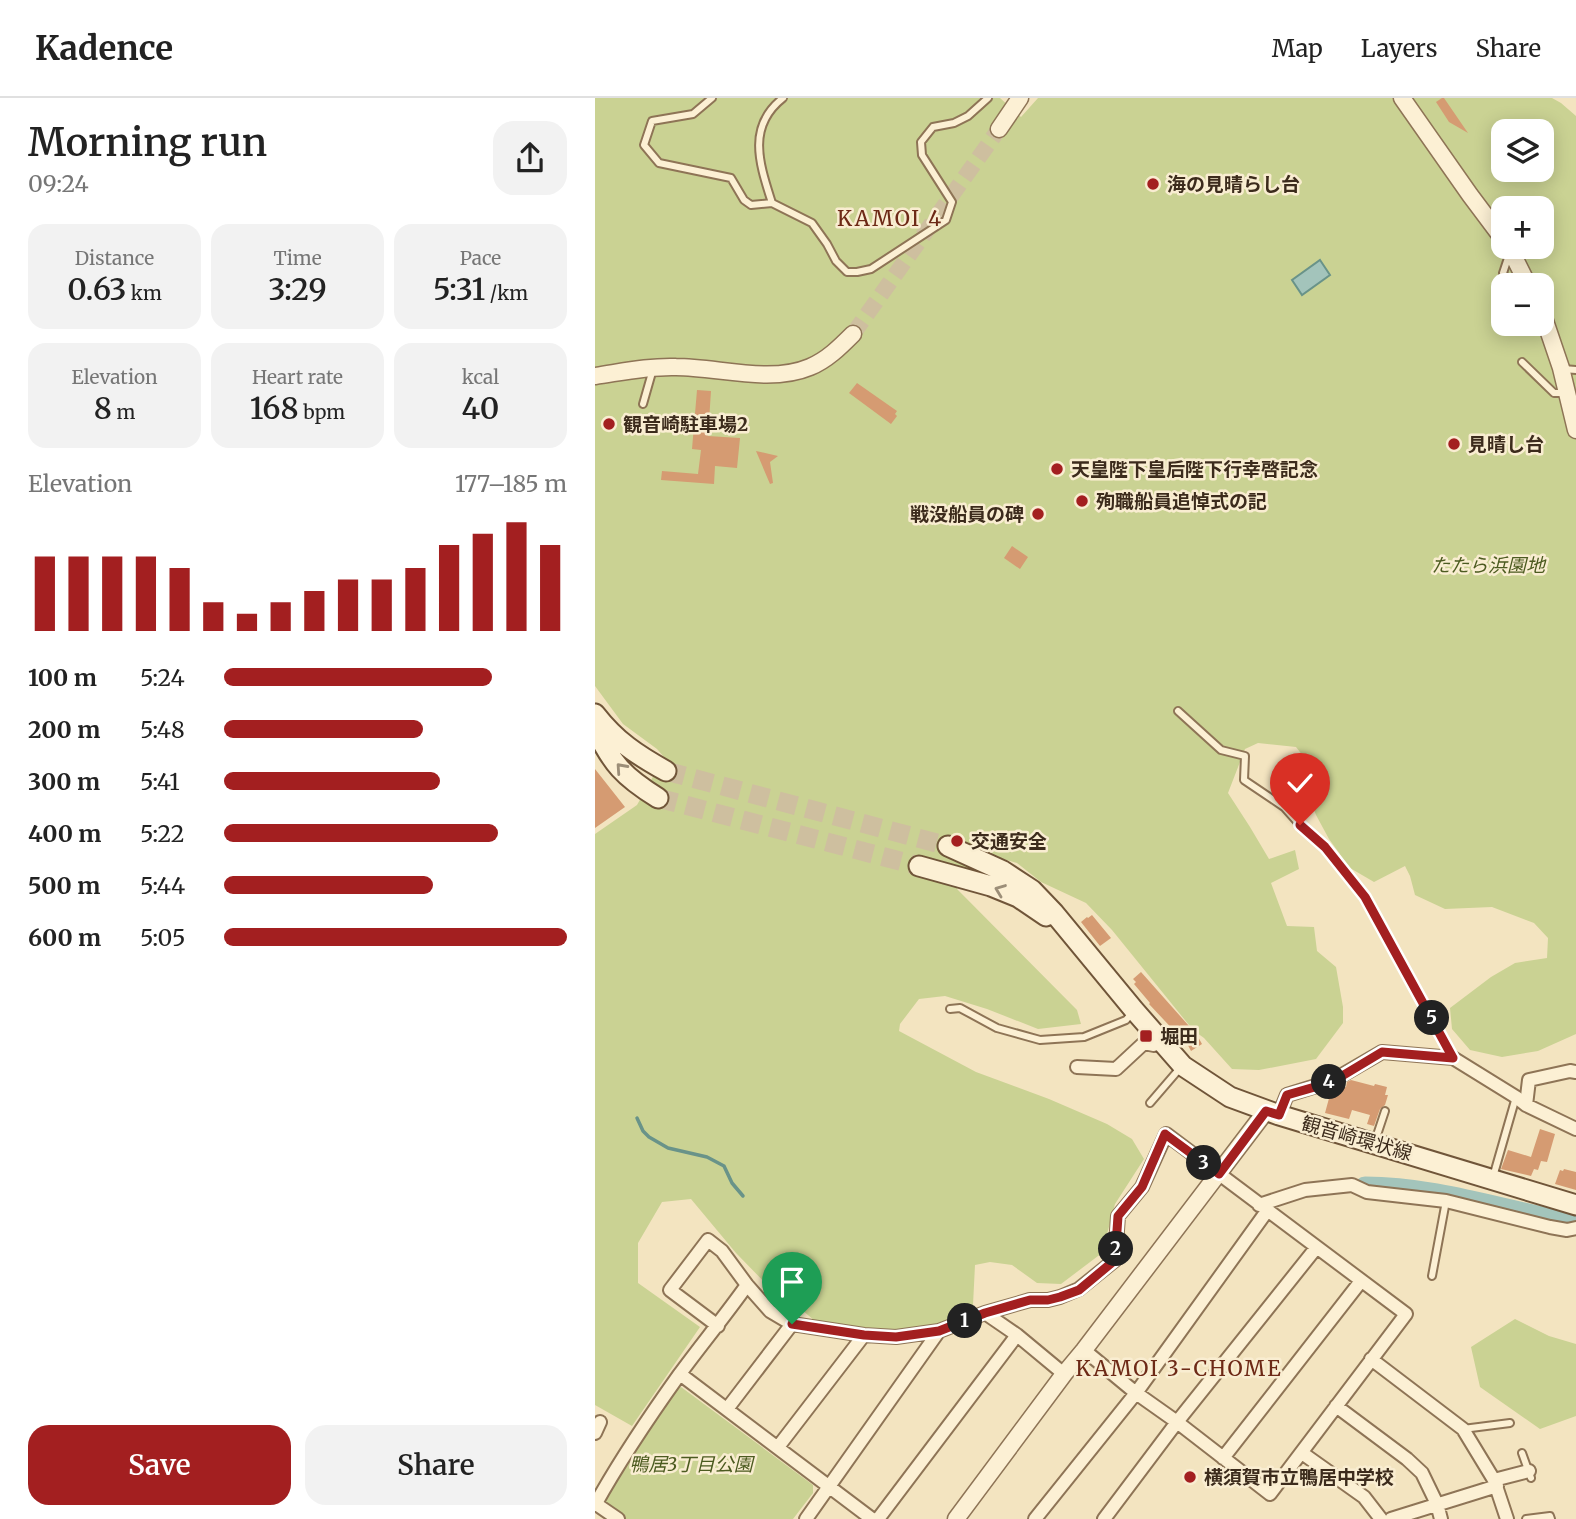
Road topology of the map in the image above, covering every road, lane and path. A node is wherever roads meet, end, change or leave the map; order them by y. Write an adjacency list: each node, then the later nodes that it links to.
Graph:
1 (712, 98): 7 (lane)
2 (783, 98): 7 (lane)
3 (988, 98): 7 (lane)
4 (1020, 98): 6 (street)
5 (1402, 98): 8 (street)
6 (999, 129)
7 (772, 204)
8 (1491, 223)
9 (853, 334): 12 (street)
10 (1553, 336): 13 (street)
11 (1523, 362): 15 (lane)
12 (654, 367): 14 (street); 16 (lane)
13 (1568, 369): 15 (street)
14 (595, 376)
15 (1567, 393): 17 (street)
16 (643, 404)
17 (1576, 427)
18 (1178, 711): 29 (lane)
19 (595, 714): 21 (main road)
20 (595, 728): 22 (main road, one-way to 20)
21 (666, 771)
22 (658, 798)
23 (948, 846): 25 (main road, 観音崎環状線)
24 (919, 866): 25 (main road, 観音崎環状線, one-way to 24)
25 (1077, 940): 27 (main road, 観音崎環状線)
26 (950, 1009): 27 (lane)
27 (1134, 1010): 28 (main road, 観音崎環状線)
28 (1160, 1040): 30 (main road, 観音崎環状線); 31 (street)
29 (1453, 1058): 33 (street); 36 (street)
30 (1183, 1066): 34 (lane); 36 (main road, 観音崎環状線)
31 (1077, 1067)
32 (1576, 1072): 33 (street)
33 (1521, 1101): 37 (street); 40 (lane)
34 (1150, 1103)
35 (1385, 1111): 38 (lane)
36 (1273, 1113): 38 (main road, 観音崎環状線); 39 (street)
37 (1576, 1129)
38 (1375, 1143): 40 (main road, 観音崎環状線)
39 (1219, 1174): 43 (street); 49 (street); 55 (street)
40 (1492, 1179): 42 (main road, 観音崎環状線)
41 (1446, 1201): 43 (street); 44 (street); 46 (lane)
42 (1576, 1205)
43 (1263, 1208): 45 (street); 59 (street)
44 (1576, 1228)
45 (1316, 1248): 47 (street); 62 (street)
46 (1431, 1276)
47 (1361, 1281): 56 (street); 68 (street)
48 (747, 1285): 50 (street); 51 (street); 51 (street)
49 (985, 1313): 52 (street); 54 (street)
50 (792, 1324): 53 (street); 61 (street)
51 (718, 1326): 57 (street)
52 (939, 1331): 53 (street); 71 (street)
53 (864, 1335): 65 (street)
54 (1017, 1335): 58 (street); 77 (street)
55 (1084, 1350): 58 (street); 59 (street)
56 (1371, 1359): 60 (street); 64 (street)
57 (680, 1374): 61 (street); 72 (street)
58 (1064, 1374): 78 (street)
59 (1136, 1393): 62 (street); 79 (street)
60 (1336, 1406): 66 (street); 73 (street)
61 (727, 1409): 65 (street)
62 (1177, 1422): 68 (street); 80 (street)
63 (1510, 1423): 64 (lane)
64 (1463, 1429): 70 (street)
65 (778, 1447): 71 (street)
66 (1302, 1453): 68 (street); 81 (street)
67 (1523, 1453): 69 (lane)
68 (1223, 1458)
69 (1530, 1474): 70 (street)
70 (1496, 1483): 73 (street); 84 (street)
71 (829, 1485): 75 (street); 76 (street)
72 (597, 1498): 74 (street)
73 (1437, 1504): 82 (street); 83 (street)
74 (618, 1519)
75 (806, 1519)
76 (872, 1519)
77 (878, 1519)
78 (955, 1519)
79 (1035, 1519)
80 (1104, 1519)
81 (1381, 1519)
82 (1391, 1519)
83 (1441, 1519)
84 (1507, 1519)
85 (1527, 1519): 86 (lane)
86 (1551, 1519)

